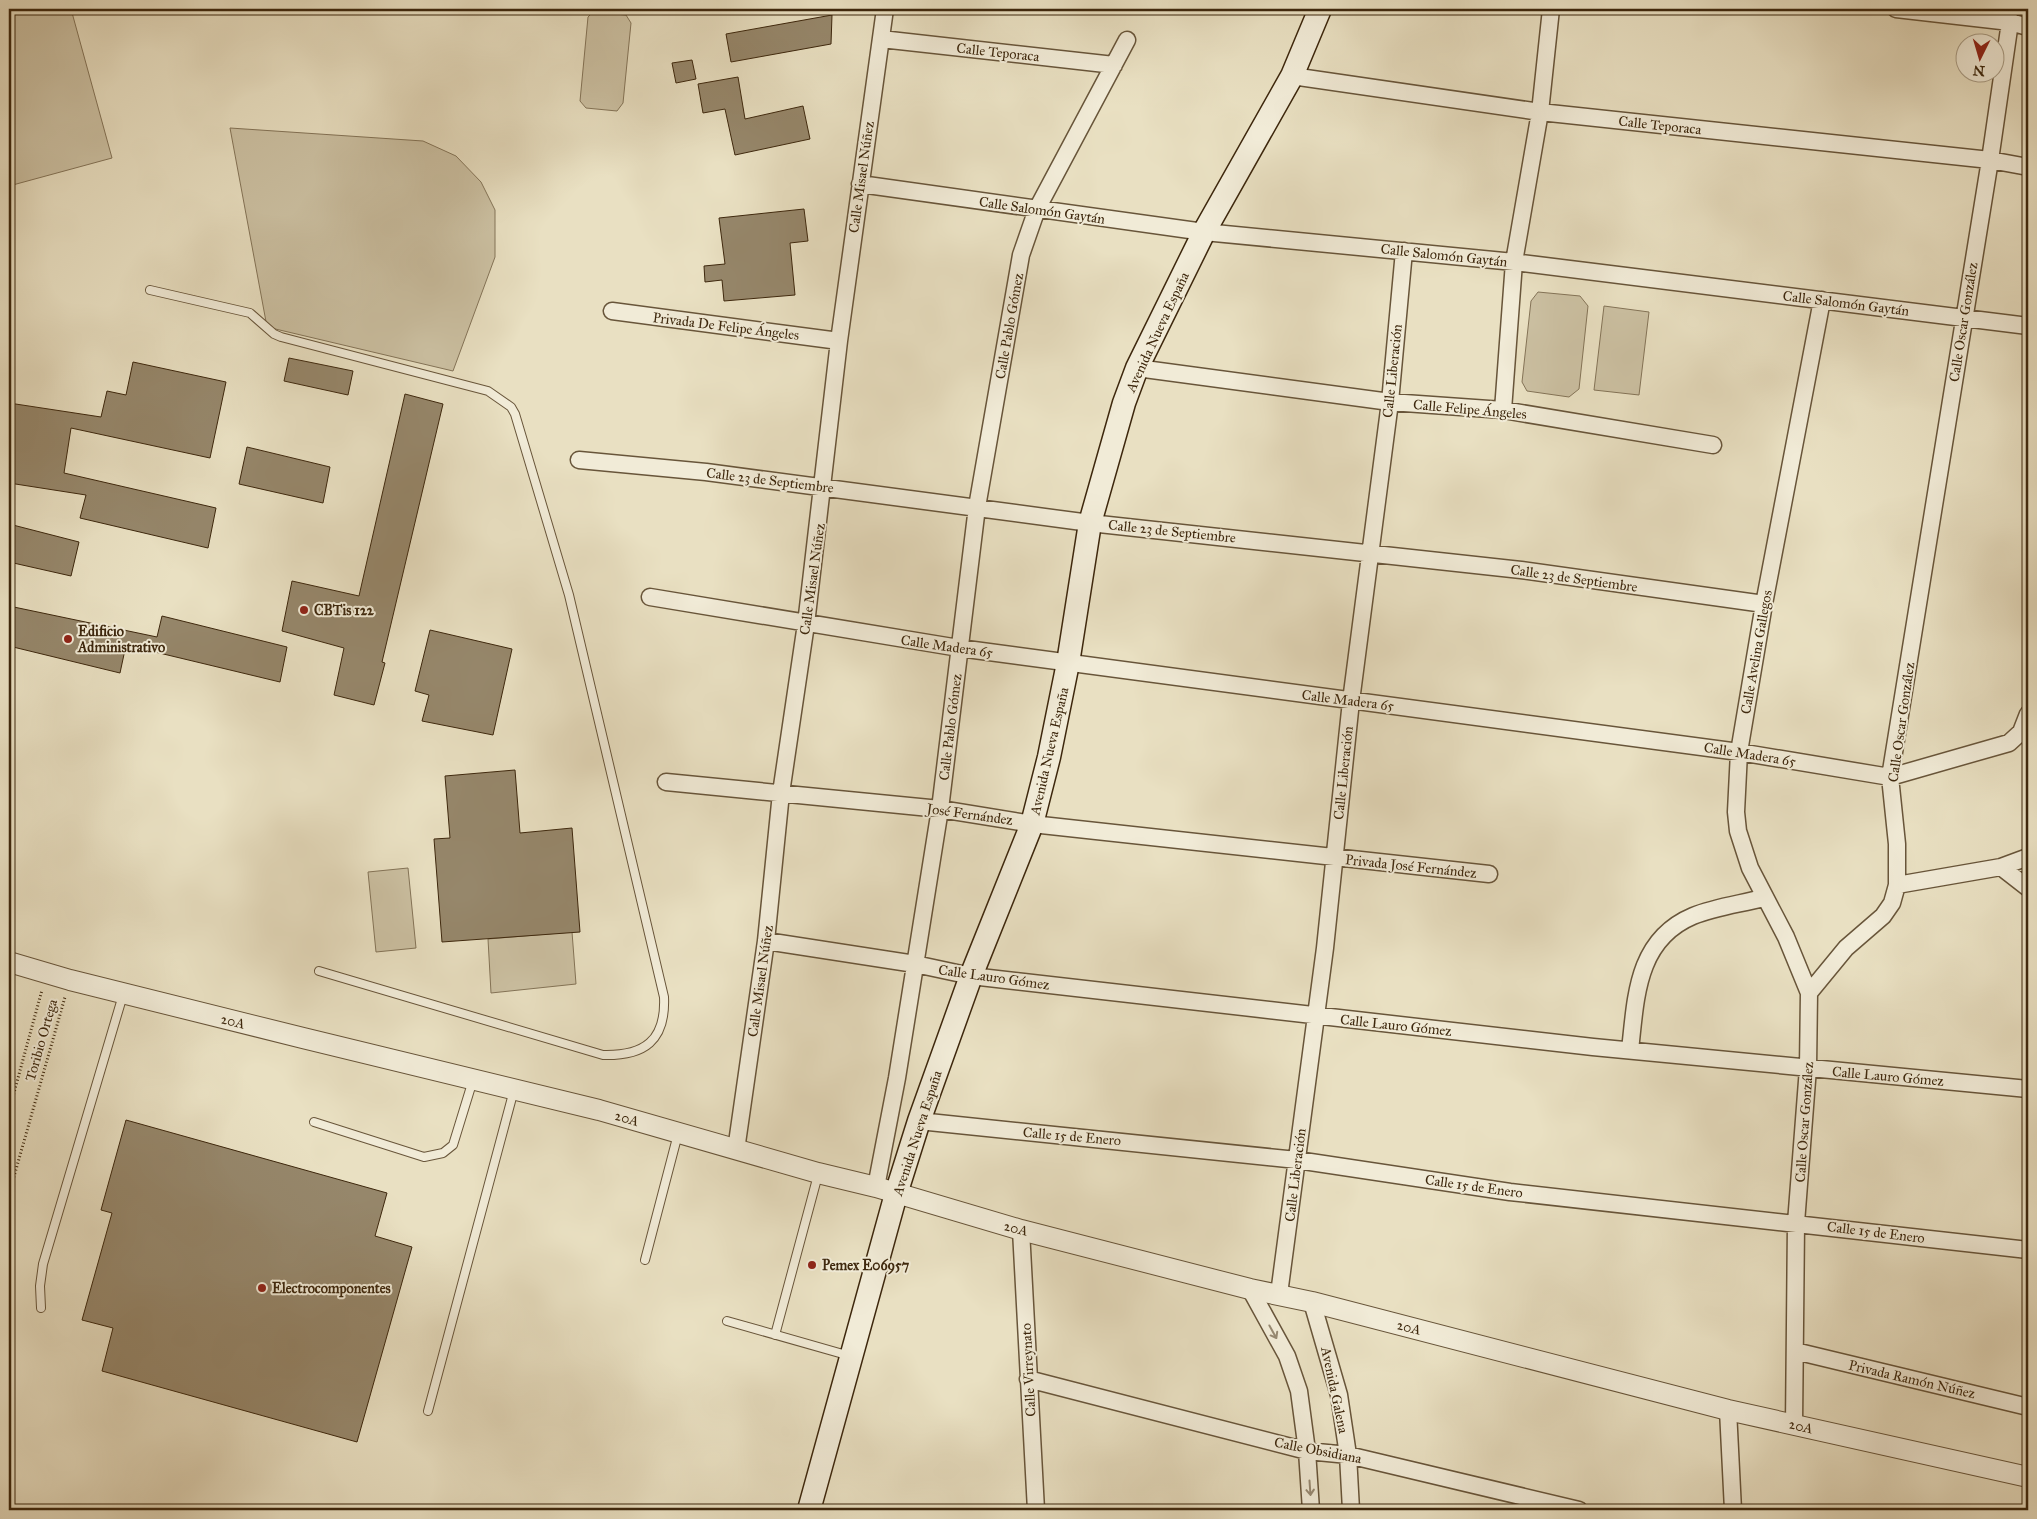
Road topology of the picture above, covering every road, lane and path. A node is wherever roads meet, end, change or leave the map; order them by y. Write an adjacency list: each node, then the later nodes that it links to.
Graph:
1 (885, 9): 7 (street, Calle Misael Núñez)
2 (1320, 9): 10 (main road, Avenida Nueva España)
3 (1551, 9): 11 (street)
4 (1896, 9): 5 (street)
5 (2009, 16): 6 (street); 12 (street, Calle Oscar González)
6 (2028, 28)
7 (881, 39): 9 (street, Calle Teporaca); 14 (street, Calle Misael Núñez)
8 (1127, 40): 9 (street)
9 (1114, 65): 15 (street)
10 (1292, 76): 11 (street, Calle Teporaca); 16 (main road, Avenida Nueva España)
11 (1540, 112): 12 (street, Calle Teporaca); 18 (street)
12 (1990, 160): 13 (street, Calle Teporaca); 22 (street, Calle Oscar González)
13 (2028, 167)
14 (860, 184): 15 (street, Calle Salomón Gaytán); 24 (street, Calle Misael Núñez)
15 (1037, 209): 16 (street, Calle Salomón Gaytán); 31 (street, Calle Pablo Gómez)
16 (1204, 232): 17 (street, Calle Salomón Gaytán); 25 (main road, Avenida Nueva España)
17 (1404, 251): 18 (street, Calle Salomón Gaytán); 26 (street, Calle Liberación)
18 (1514, 262): 20 (street, Calle Salomón Gaytán); 27 (street)
19 (150, 290): 57 (lane)
20 (1822, 300): 22 (street, Calle Salomón Gaytán); 35 (street, Calle Avelina Gallegos)
21 (612, 311): 24 (street, Privada De Felipe Ángeles)
22 (1964, 317): 23 (street, Calle Salomón Gaytán); 42 (street, Calle Oscar González)
23 (2028, 326)
24 (840, 341): 30 (street, Calle Misael Núñez)
25 (1136, 368): 26 (street, Calle Felipe Ángeles); 32 (main road, Avenida Nueva España)
26 (1390, 402): 27 (street, Calle Felipe Ángeles); 33 (street, Calle Liberación)
27 (1503, 410): 28 (street, Calle Felipe Ángeles)
28 (1713, 445)
29 (579, 460): 30 (street, Calle 23 de Septiembre)
30 (824, 487): 31 (street, Calle 23 de Septiembre); 36 (street, Calle Misael Núñez)
31 (977, 507): 32 (street, Calle 23 de Septiembre); 37 (street, Calle Pablo Gómez)
32 (1090, 522): 33 (street, Calle 23 de Septiembre); 38 (main road, Avenida Nueva España)
33 (1371, 552): 35 (street, Calle 23 de Septiembre); 39 (street, Calle Liberación)
34 (650, 597): 36 (street, Calle Madera 65)
35 (1764, 604): 41 (street, Calle Avelina Gallegos)
36 (806, 624): 37 (street, Calle Madera 65); 44 (street, Calle Misael Núñez)
37 (959, 648): 38 (street, Calle Madera 65); 45 (street, Calle Pablo Gómez)
38 (1068, 663): 39 (street, Calle Madera 65); 46 (main road, Avenida Nueva España)
39 (1351, 701): 41 (street, Calle Madera 65); 47 (street, Calle Liberación)
40 (2028, 714): 42 (street, Calle Madera 65)
41 (1739, 752): 42 (street, Calle Madera 65); 53 (street, Calle Avelina Gallegos)
42 (1890, 777): 51 (street, Calle Oscar González)
43 (666, 782): 44 (street, José Fernández)
44 (781, 793): 45 (street, José Fernández); 54 (street, Calle Misael Núñez)
45 (940, 809): 46 (street, José Fernández); 56 (street, Calle Pablo Gómez)
46 (1032, 824): 47 (street, José Fernández); 59 (main road, Avenida Nueva España)
47 (1334, 857): 50 (street, Privada José Fernández); 63 (street, Calle Liberación)
48 (2028, 857): 49 (street)
49 (2001, 867): 51 (street); 52 (street)
50 (1489, 874)
51 (1896, 885): 62 (street, Calle Oscar González)
52 (2028, 888)
53 (1763, 898): 62 (street, Calle Avelina Gallegos); 64 (street)
54 (766, 941): 56 (street, Calle Lauro Gómez); 73 (street, Calle Misael Núñez)
55 (9, 962): 58 (street, 20A)
56 (914, 964): 59 (street, Calle Lauro Gómez); 76 (street, Calle Pablo Gómez)
57 (319, 971)
58 (47, 973): 60 (street, 20A); 69 (path)
59 (971, 976): 63 (street, Calle Lauro Gómez); 70 (main road, Avenida Nueva España)
60 (70, 980): 61 (street, 20A); 77 (path, Toribio Ortega)
61 (124, 993): 66 (street, 20A); 85 (lane)
62 (1810, 993): 65 (street, Calle Oscar González)
63 (1316, 1016): 64 (street, Calle Lauro Gómez); 74 (street, Calle Liberación)
64 (1630, 1050): 65 (street, Calle Lauro Gómez)
65 (1808, 1068): 67 (street, Calle Lauro Gómez); 78 (street, Calle Oscar González)
66 (473, 1080): 68 (street, 20A); 71 (lane)
67 (2028, 1089)
68 (514, 1090): 72 (street, 20A); 93 (lane)
69 (9, 1111)
70 (919, 1121): 74 (street, Calle 15 de Enero); 76 (main road, Avenida Nueva España)
71 (314, 1122)
72 (678, 1134): 73 (street, 20A); 81 (lane)
73 (736, 1150): 75 (street, 20A)
74 (1298, 1160): 78 (street, Calle 15 de Enero); 83 (street, Calle Liberación)
75 (818, 1173): 76 (street, 20A); 87 (lane)
76 (886, 1190): 79 (street, 20A); 89 (main road, Avenida Nueva España)
77 (9, 1194)
78 (1796, 1223): 80 (street, Calle 15 de Enero); 88 (street, Calle Oscar González)
79 (1021, 1230): 82 (street, 20A); 90 (street, Calle Virreynato)
80 (2028, 1250)
81 (646, 1260)
82 (1250, 1289): 83 (street, 20A); 95 (street, one-way to 95)
83 (1279, 1294): 84 (street, 20A)
84 (1312, 1302): 92 (street, 20A); 96 (street, Avenida Galena)
85 (41, 1308)
86 (727, 1321): 87 (lane)
87 (775, 1335): 89 (lane)
88 (1795, 1351): 91 (street, Privada Ramón Núñez); 94 (street, Calle Oscar González)
89 (852, 1357): 98 (main road, Avenida Nueva España)
90 (1028, 1379): 95 (street, Calle Obsidiana); 99 (street, Calle Virreynato)
91 (2028, 1407)
92 (1728, 1410): 94 (street, 20A); 103 (street)
93 (428, 1411)
94 (1794, 1425): 97 (street, 20A)
95 (1307, 1451): 96 (street, Calle Obsidiana); 100 (street, one-way to 100)
96 (1348, 1455): 101 (street, Avenida Galena); 102 (street, Calle Obsidiana)
97 (2028, 1477)
98 (809, 1510)
99 (1036, 1510)
100 (1311, 1510)
101 (1351, 1510)
102 (1579, 1510)
103 (1734, 1510)

